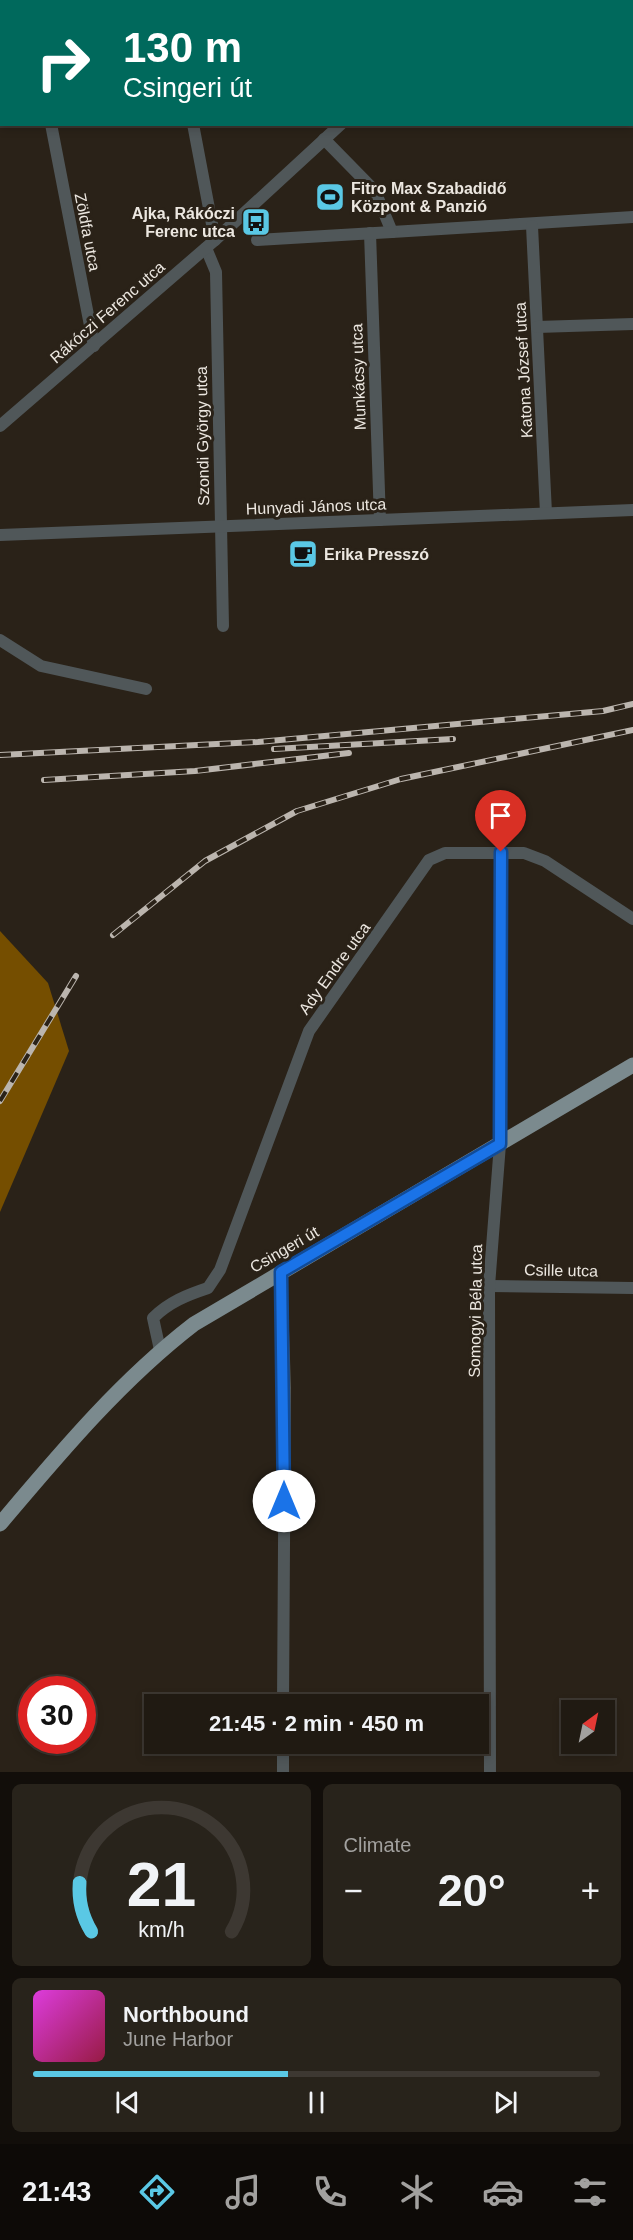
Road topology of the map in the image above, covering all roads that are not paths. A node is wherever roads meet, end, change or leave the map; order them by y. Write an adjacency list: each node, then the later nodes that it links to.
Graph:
1 (51, 126): 12 (street, Zöldfa utca)
2 (193, 126): 9 (street, Szondi György utca)
3 (328, 132): 6 (street); 9 (street, Rákóczi Ferenc utca)
4 (633, 218): 5 (street)
5 (532, 226): 6 (street); 11 (street, Katona József utca)
6 (392, 232): 7 (street)
7 (370, 233): 8 (street); 16 (street, Munkácsy utca)
8 (257, 240)
9 (211, 244): 12 (street, Rákóczi Ferenc utca); 17 (street, Szondi György utca)
10 (633, 324): 11 (street)
11 (537, 327): 15 (street, Katona József utca)
12 (94, 346): 13 (street, Rákóczi Ferenc utca)
13 (0, 426)
14 (633, 510): 15 (street, Hunyadi János utca)
15 (546, 513): 16 (street, Hunyadi János utca)
16 (380, 520): 17 (street, Hunyadi János utca)
17 (220, 527): 18 (street, Hunyadi János utca); 19 (street, Szondi György utca)
18 (0, 535)
19 (223, 626)
20 (0, 640): 21 (street)
21 (146, 689)
22 (501, 852): 23 (street, Ady Endre utca); 25 (street, Somogyi Béla utca); 29 (street, Ady Endre utca)
23 (633, 919)
24 (633, 1065): 25 (main road, Csingeri út)
25 (500, 1144): 26 (main road, Csingeri út); 27 (street, Somogyi Béla utca)
26 (281, 1272): 29 (main road, Csingeri út); 31 (street)
27 (489, 1286): 28 (street, Csille utca); 34 (street, Somogyi Béla utca)
28 (633, 1288)
29 (160, 1350): 30 (main road, Csingeri út)
30 (0, 1524)
31 (283, 1694)
32 (283, 1754): 33 (street)
33 (283, 1772)
34 (490, 1772)

